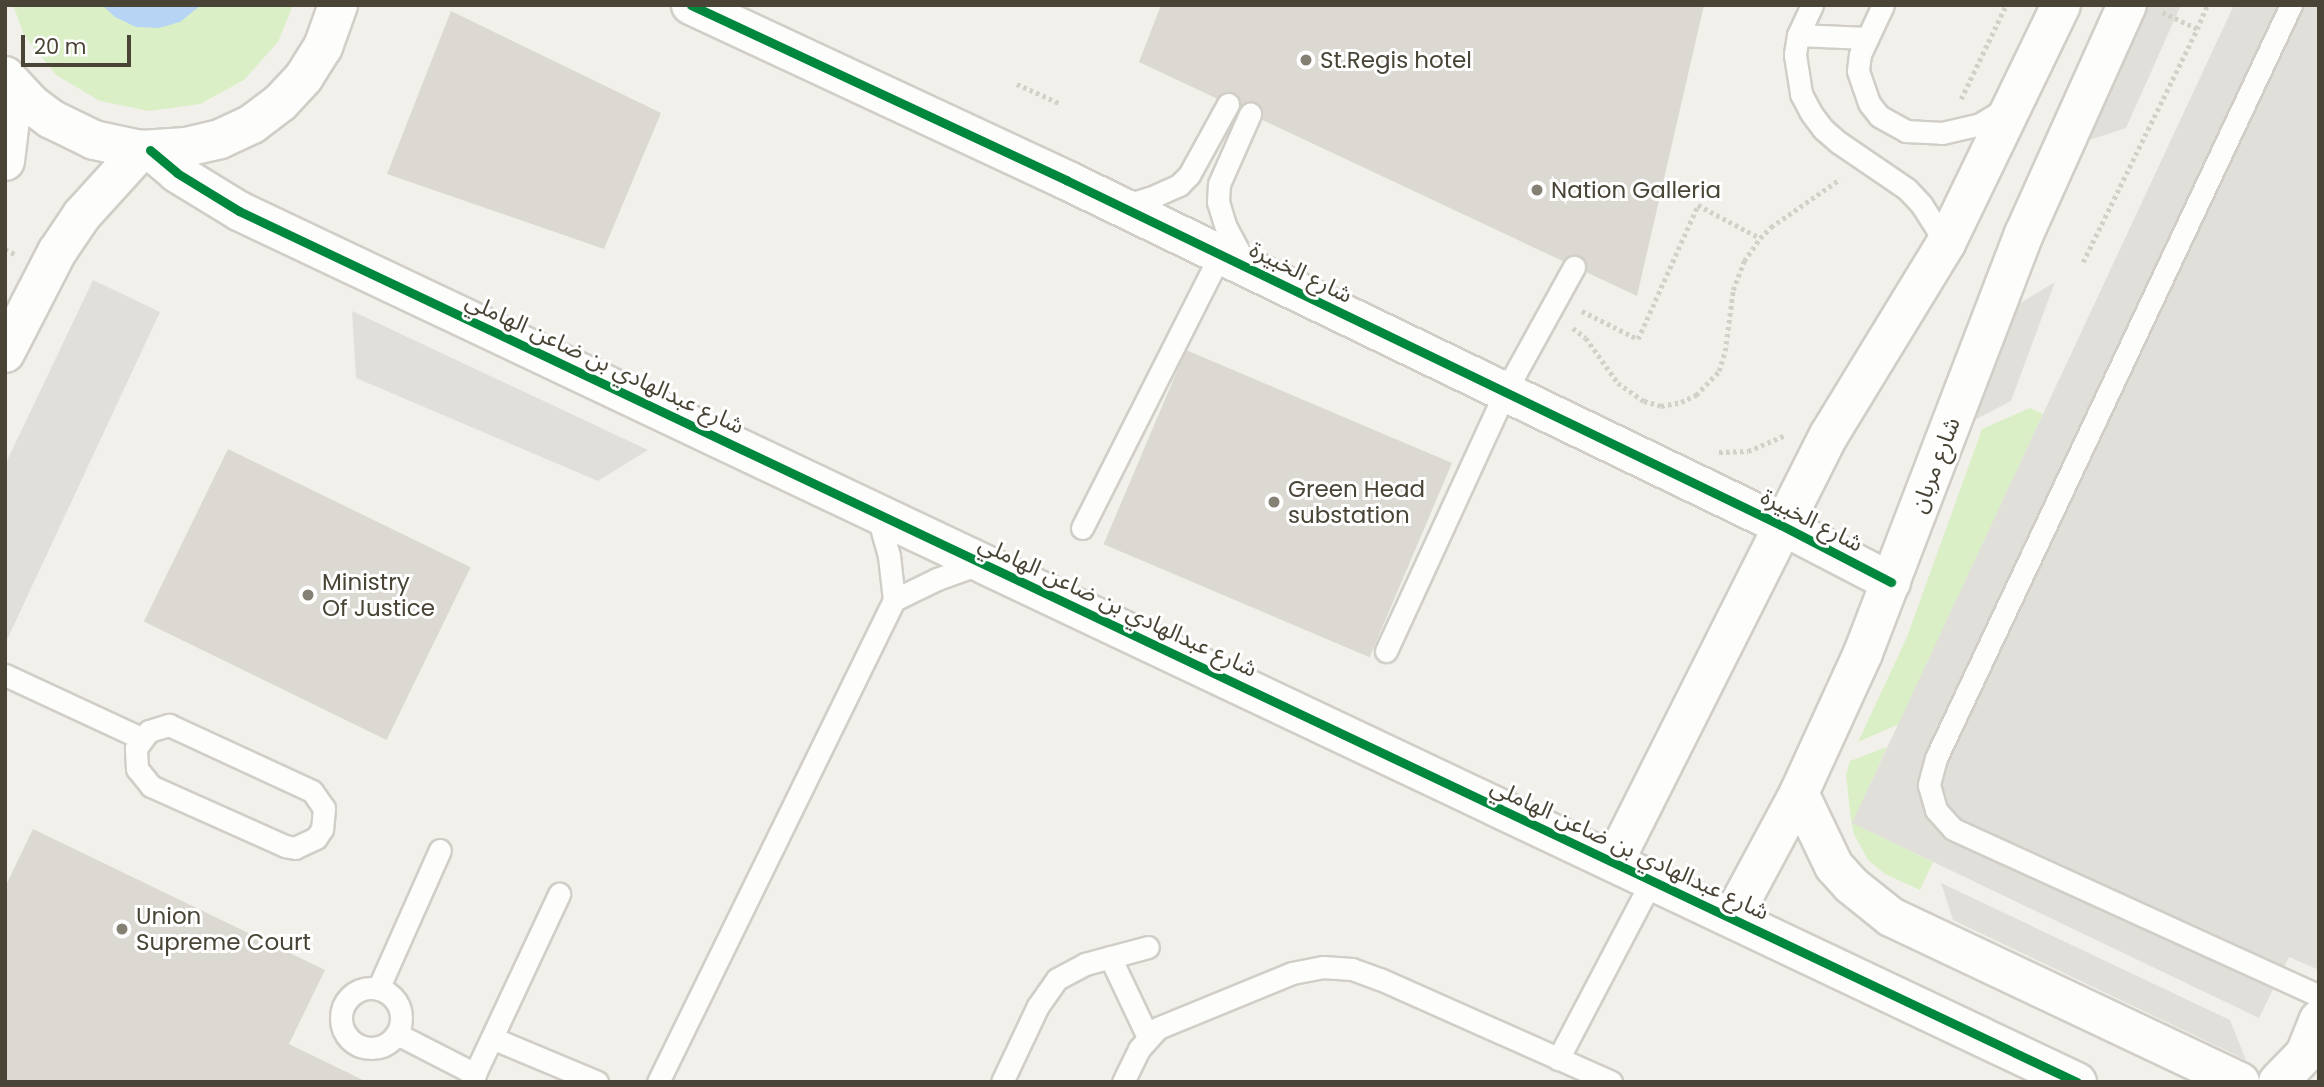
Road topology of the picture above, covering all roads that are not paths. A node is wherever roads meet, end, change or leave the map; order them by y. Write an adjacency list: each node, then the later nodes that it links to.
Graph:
1 (338, 5): 14 (street)
2 (691, 5): 16 (street, شارع الخبيرة)
3 (1812, 5): 8 (lane)
4 (1883, 5): 9 (lane)
5 (2061, 5): 11 (street)
6 (2291, 5): 40 (lane)
7 (2141, 8): 26 (street, شارع مربان)
8 (1798, 35): 9 (lane); 17 (lane)
9 (1866, 38): 11 (lane)
10 (10, 82): 14 (street); 15 (street)
11 (2013, 103): 17 (street)
12 (1228, 104): 16 (lane)
13 (1250, 114): 18 (lane)
14 (145, 150): 20 (street); 22 (street, شارع عبدالهادي بن ضاعن الهاملي)
15 (5, 161)
16 (1120, 206): 18 (street, شارع الخبيرة)
17 (1946, 243): 23 (street)
18 (1234, 261): 21 (street, شارع الخبيرة); 24 (lane)
19 (1574, 267): 21 (lane)
20 (5, 353)
21 (1505, 393): 23 (street, شارع الخبيرة); 28 (lane)
22 (877, 513): 25 (street, شارع عبدالهادي بن ضاعن الهاملي); 27 (lane)
23 (1781, 525): 26 (street, شارع الخبيرة); 33 (street)
24 (1082, 528)
25 (982, 563): 27 (lane); 33 (street, شارع عبدالهادي بن ضاعن الهاملي)
26 (1891, 582): 31 (street, شارع مربان)
27 (894, 600): 49 (lane)
28 (1387, 651)
29 (5, 675): 30 (lane)
30 (141, 738): 30 (lane)
31 (1799, 793): 36 (street, شارع مربان); 53 (street)
32 (440, 850): 39 (lane)
33 (1614, 862): 34 (street, شارع عبدالهادي بن ضاعن الهاملي)
34 (1652, 880): 36 (street, شارع عبدالهادي بن ضاعن الهاملي); 45 (lane)
35 (559, 894): 44 (lane)
36 (1732, 918): 47 (street, شارع عبدالهادي بن ضاعن الهاملي)
37 (1148, 947): 38 (lane)
38 (1110, 957): 43 (lane); 50 (lane)
39 (378, 989): 42 (lane); 42 (lane)
40 (2319, 996)
41 (2319, 1020): 54 (street)
42 (397, 1034): 46 (lane)
43 (1148, 1037): 45 (lane); 51 (lane)
44 (492, 1038): 46 (lane); 48 (lane)
45 (1558, 1059): 52 (lane)
46 (473, 1078)
47 (2073, 1081)
48 (597, 1082)
49 (658, 1082)
50 (1002, 1082)
51 (1123, 1082)
52 (1611, 1082)
53 (2240, 1082)
54 (2278, 1082)

